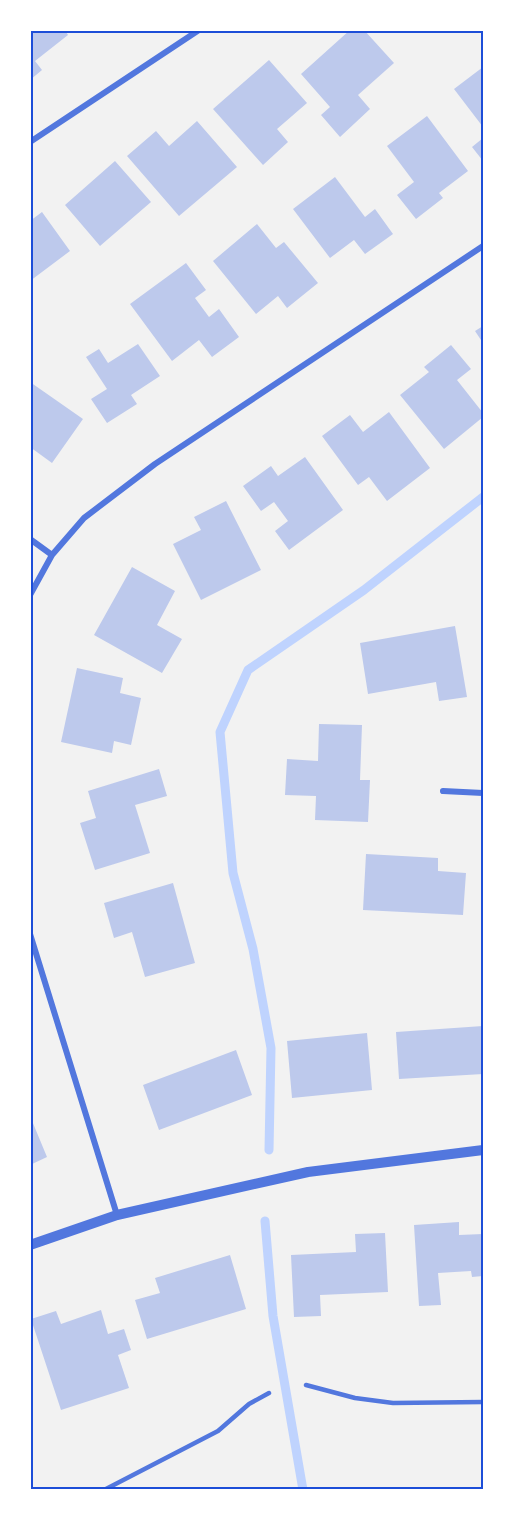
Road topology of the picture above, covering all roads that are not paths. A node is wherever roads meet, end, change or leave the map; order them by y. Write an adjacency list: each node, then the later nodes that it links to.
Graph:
1 (199, 30): 2 (street)
2 (30, 142)
3 (483, 246): 5 (street)
4 (30, 539): 5 (street)
5 (52, 555): 6 (street)
6 (30, 595)
7 (443, 791): 8 (street)
8 (483, 793)
9 (30, 934): 11 (street)
10 (483, 1150): 11 (street)
11 (117, 1215): 12 (street)
12 (30, 1245)
13 (306, 1385): 15 (lane)
14 (269, 1393): 16 (lane)
15 (483, 1402)
16 (104, 1490)

